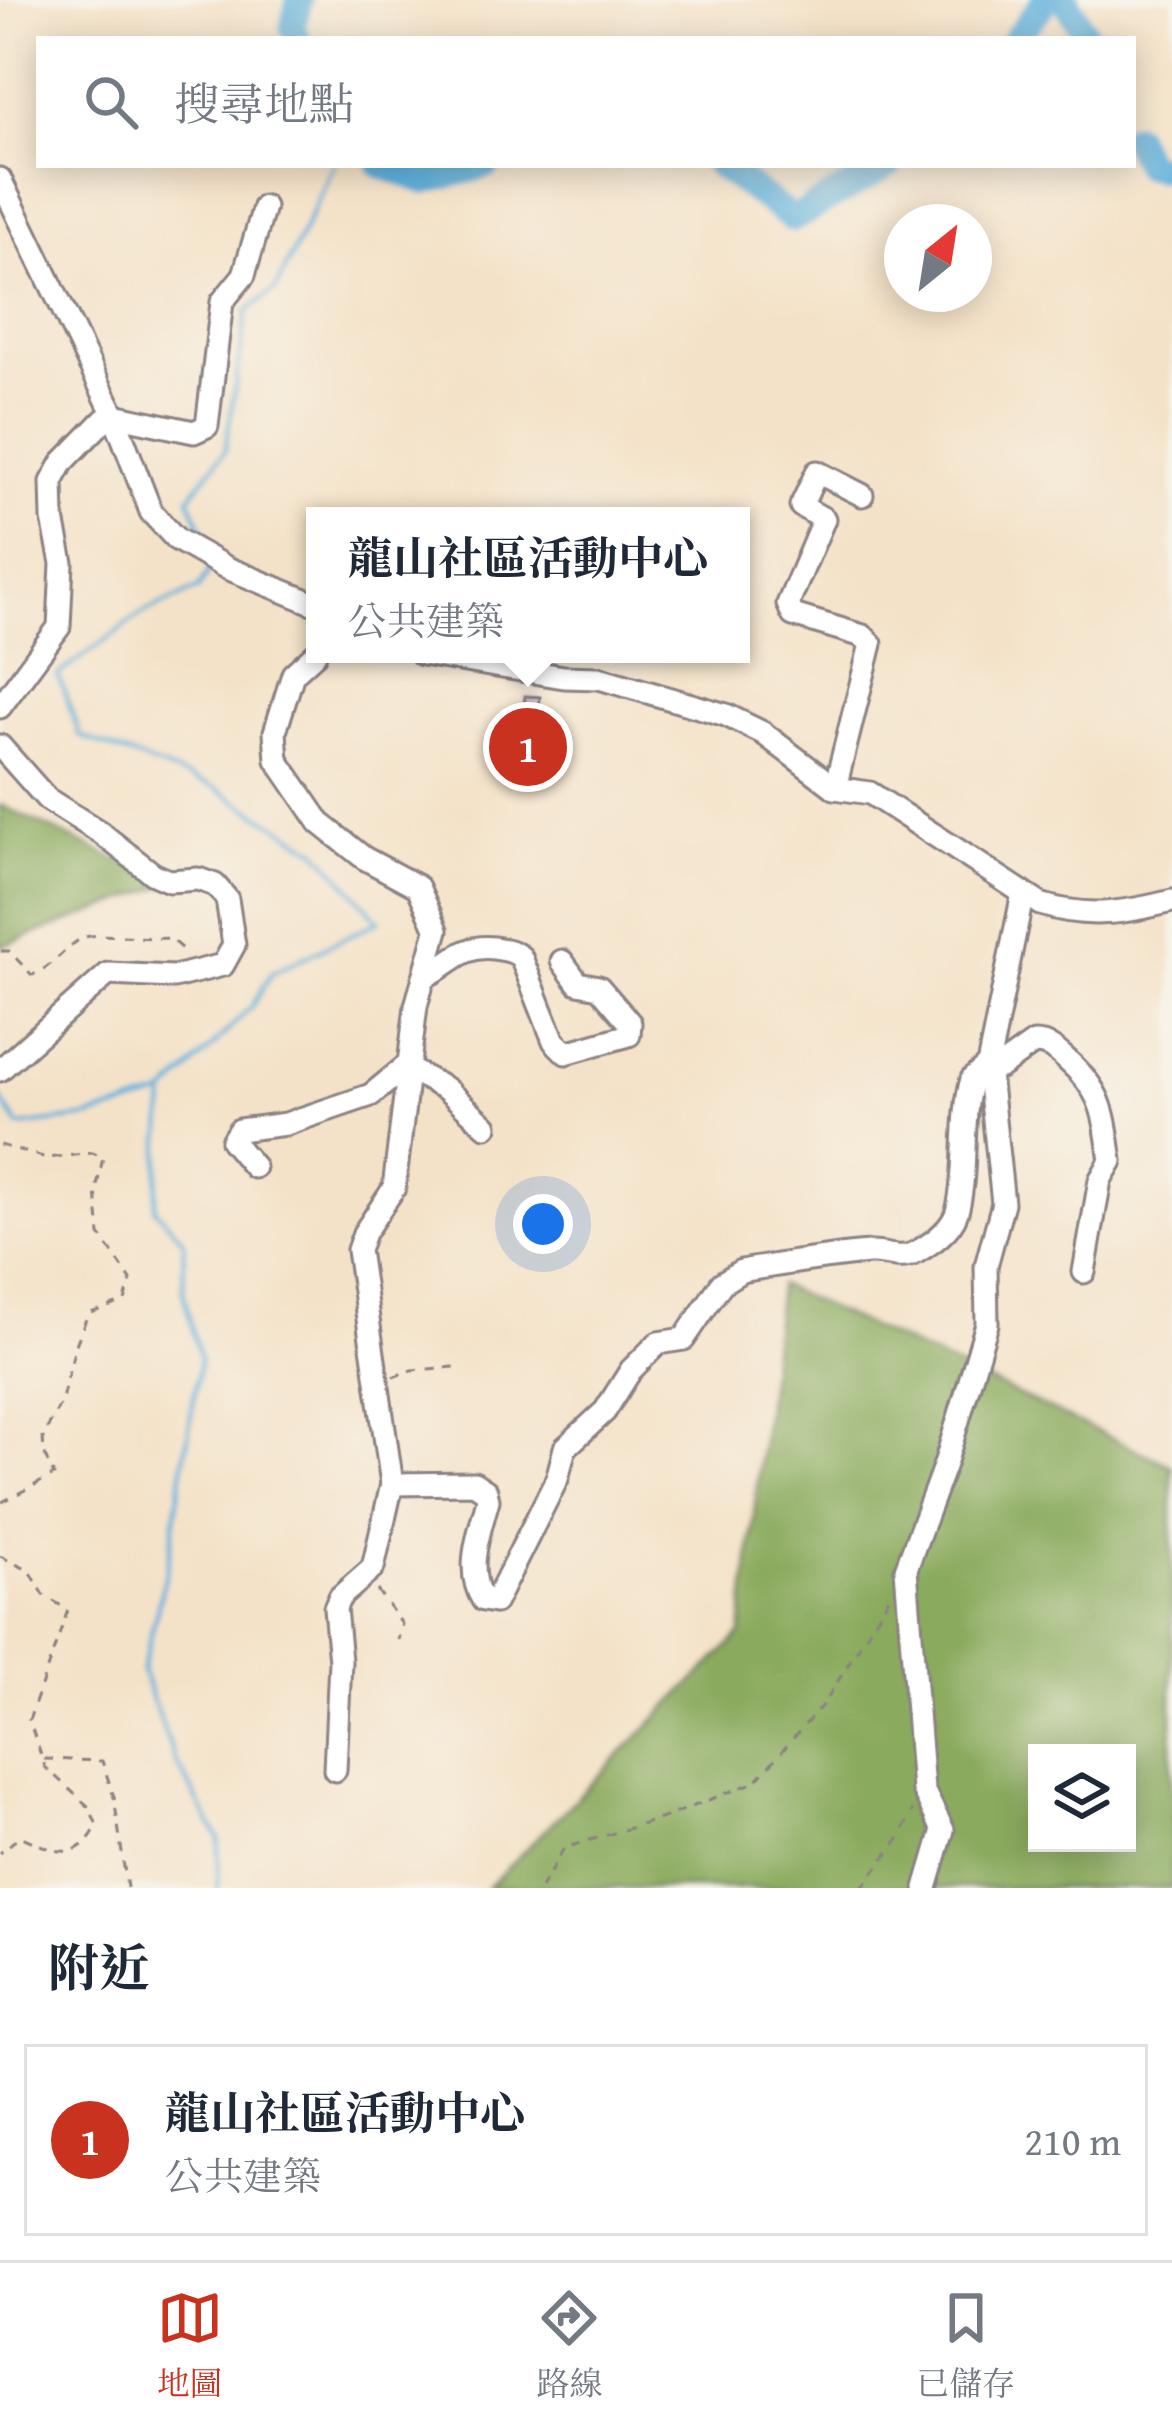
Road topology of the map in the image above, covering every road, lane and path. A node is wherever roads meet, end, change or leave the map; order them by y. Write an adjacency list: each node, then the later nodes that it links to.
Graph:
1 (0, 178): 3 (street)
2 (265, 207): 3 (street)
3 (114, 415): 5 (street); 8 (street)
4 (862, 495): 10 (street)
5 (306, 600)
6 (306, 662): 16 (street)
7 (478, 663): 10 (street)
8 (0, 707)
9 (0, 746): 19 (street)
10 (835, 788): 11 (street)
11 (1023, 893): 12 (street); 17 (street)
12 (1172, 901)
13 (1, 951): 14 (path)
14 (192, 956)
15 (562, 961): 16 (street)
16 (424, 977): 18 (street)
17 (988, 1065): 23 (street); 26 (street); 29 (street)
18 (407, 1069): 20 (street); 22 (street); 25 (street)
19 (0, 1070)
20 (486, 1126)
21 (0, 1145): 27 (path)
22 (254, 1167)
23 (1084, 1272)
24 (456, 1366): 25 (path)
25 (376, 1388): 26 (street)
26 (392, 1484): 30 (street)
27 (0, 1503)
28 (0, 1556): 32 (path)
29 (906, 1569): 34 (street); 37 (path)
30 (371, 1571): 31 (path); 33 (street)
31 (398, 1640)
32 (42, 1759): 35 (path); 36 (path)
33 (334, 1770)
34 (923, 1790): 38 (path); 39 (street)
35 (0, 1852)
36 (128, 1888)
37 (542, 1888)
38 (862, 1888)
39 (926, 1888)

